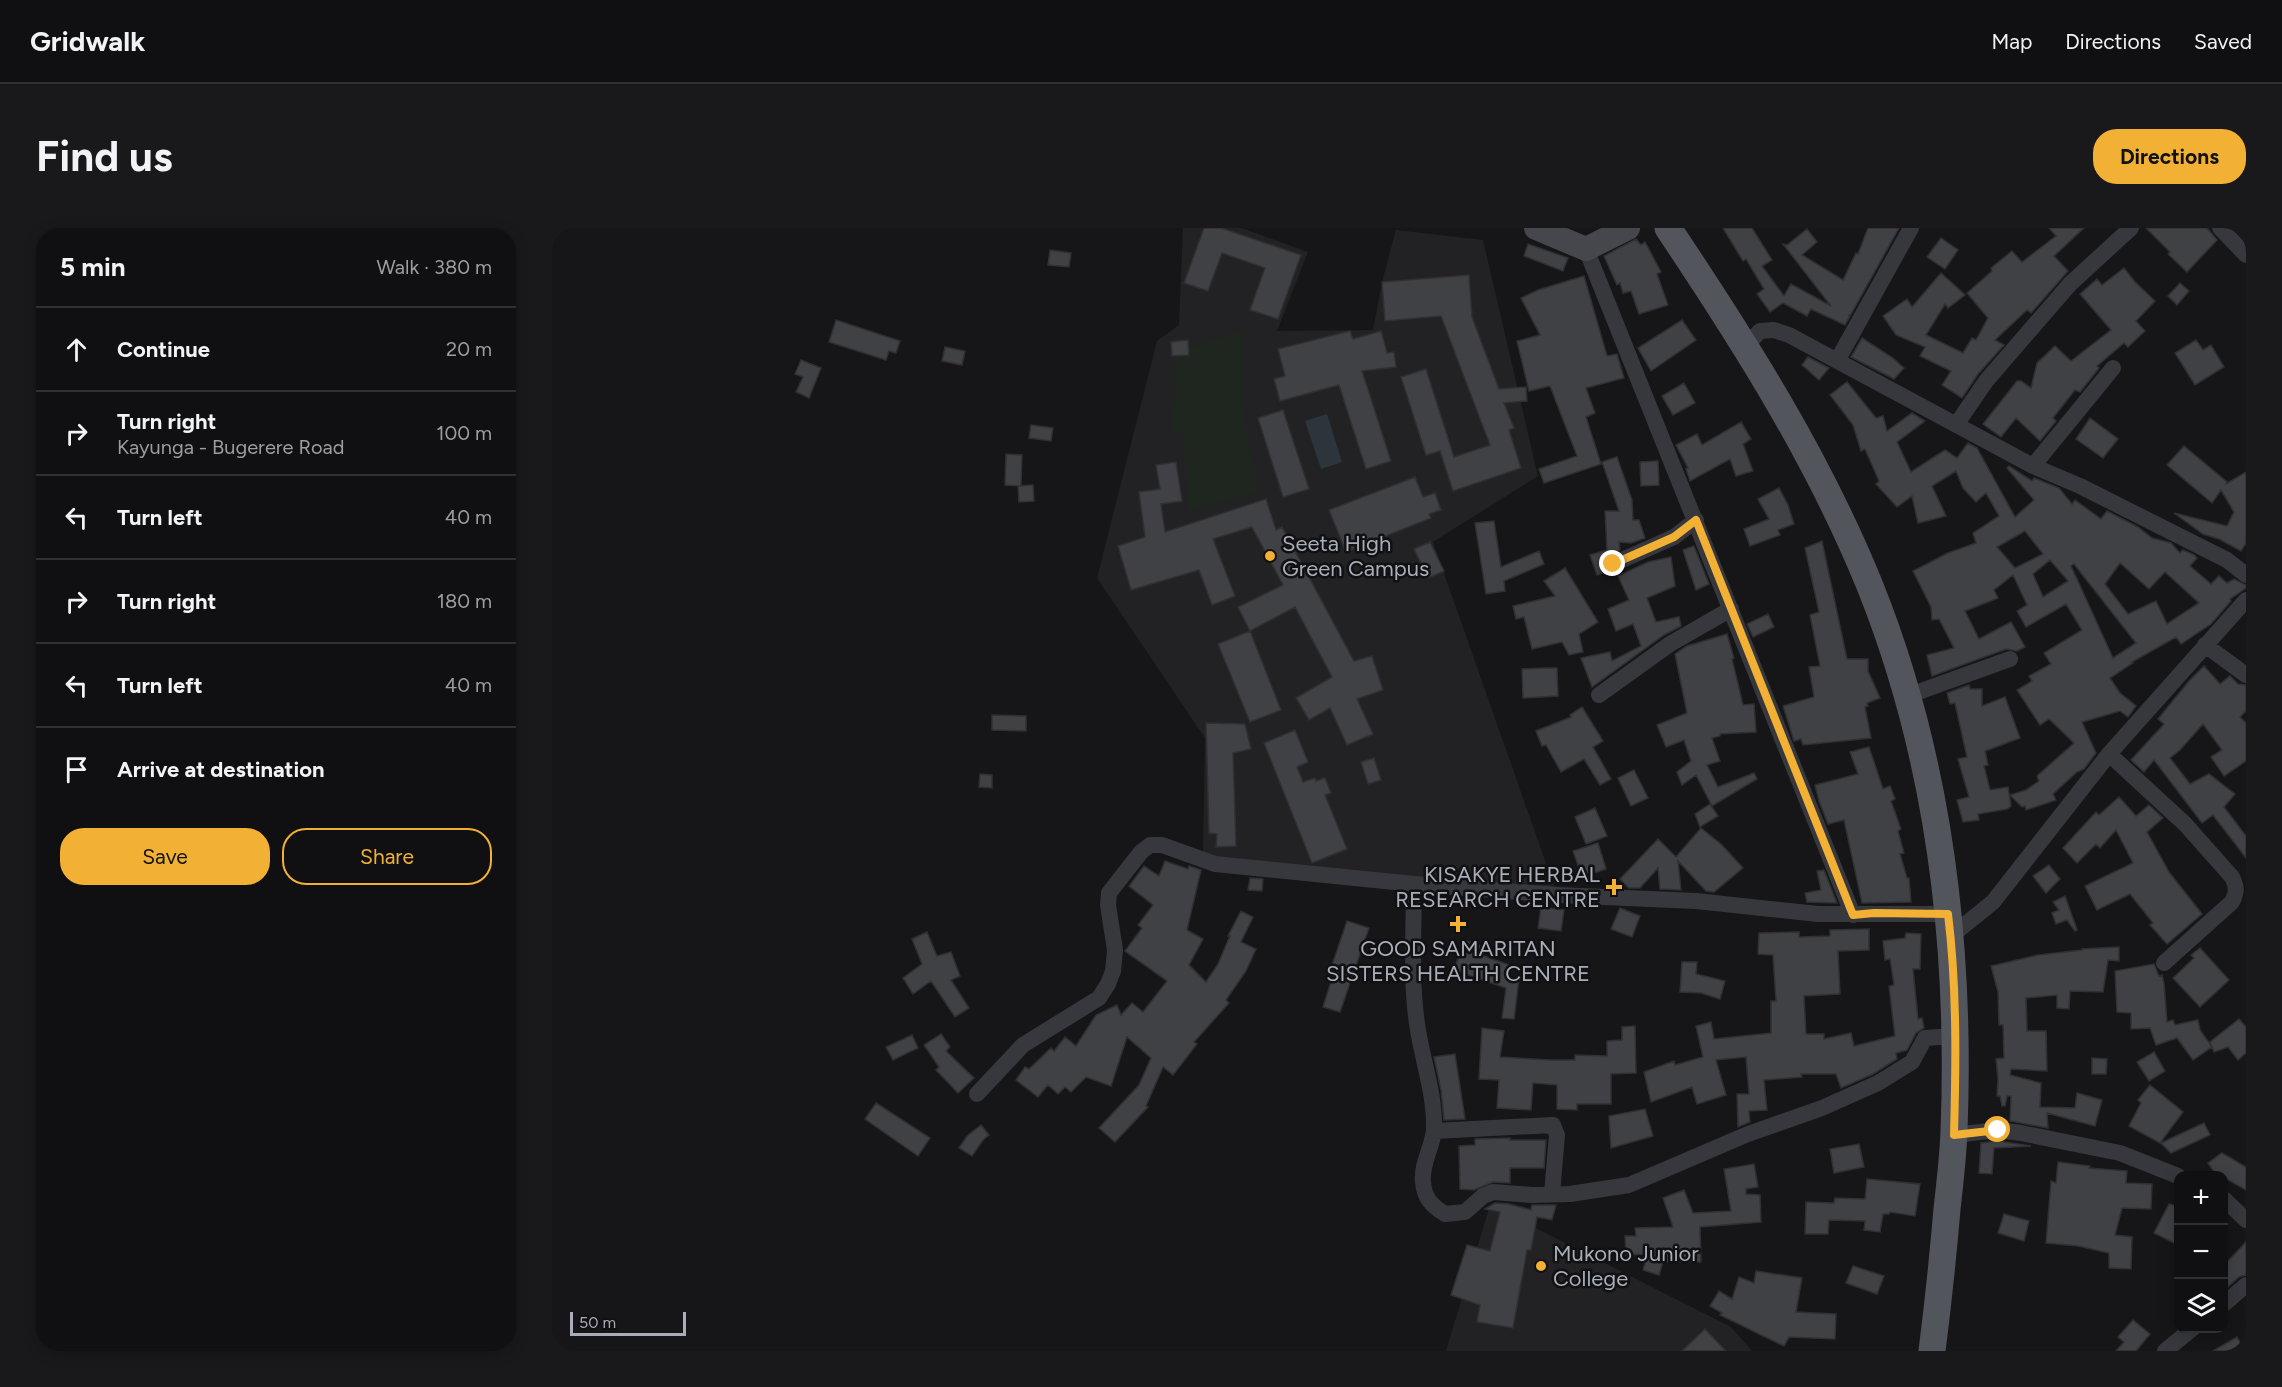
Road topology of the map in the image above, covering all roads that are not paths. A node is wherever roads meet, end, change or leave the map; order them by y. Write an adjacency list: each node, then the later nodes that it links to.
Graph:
1 (1536, 228): 7 (street)
2 (1628, 228): 7 (street)
3 (1668, 228): 9 (main road)
4 (1911, 228): 10 (street)
5 (2131, 228): 12 (street)
6 (2220, 228): 8 (street)
7 (1586, 249): 14 (street)
8 (2246, 255)
9 (1746, 346): 10 (street); 23 (main road)
10 (1837, 361): 12 (street)
11 (2113, 368): 13 (street)
12 (1956, 425): 13 (street)
13 (2033, 466): 16 (street)
14 (1696, 520): 15 (street); 18 (street)
15 (1613, 564)
16 (2246, 575)
17 (2246, 600): 19 (street)
18 (1731, 609): 22 (street); 26 (street)
19 (2205, 645): 21 (street); 24 (street)
20 (2010, 659): 23 (street)
21 (2246, 675)
22 (1599, 695)
23 (1907, 696): 27 (main road)
24 (2109, 754): 27 (street); 28 (street)
25 (1414, 884): 26 (street); 30 (street); 31 (street)
26 (1853, 915): 27 (street)
27 (1949, 925): 29 (main road)
28 (2164, 963)
29 (1954, 1036): 32 (main road); 34 (street)
30 (977, 1094)
31 (1434, 1131): 34 (street); 34 (street)
32 (1954, 1135): 33 (street); 40 (main road)
33 (2174, 1174)
34 (1552, 1194)
35 (2228, 1204): 36 (street)
36 (2246, 1220)
37 (2246, 1285): 38 (street)
38 (2228, 1300)
39 (2188, 1333): 41 (street)
40 (1932, 1351)
41 (2165, 1351)

